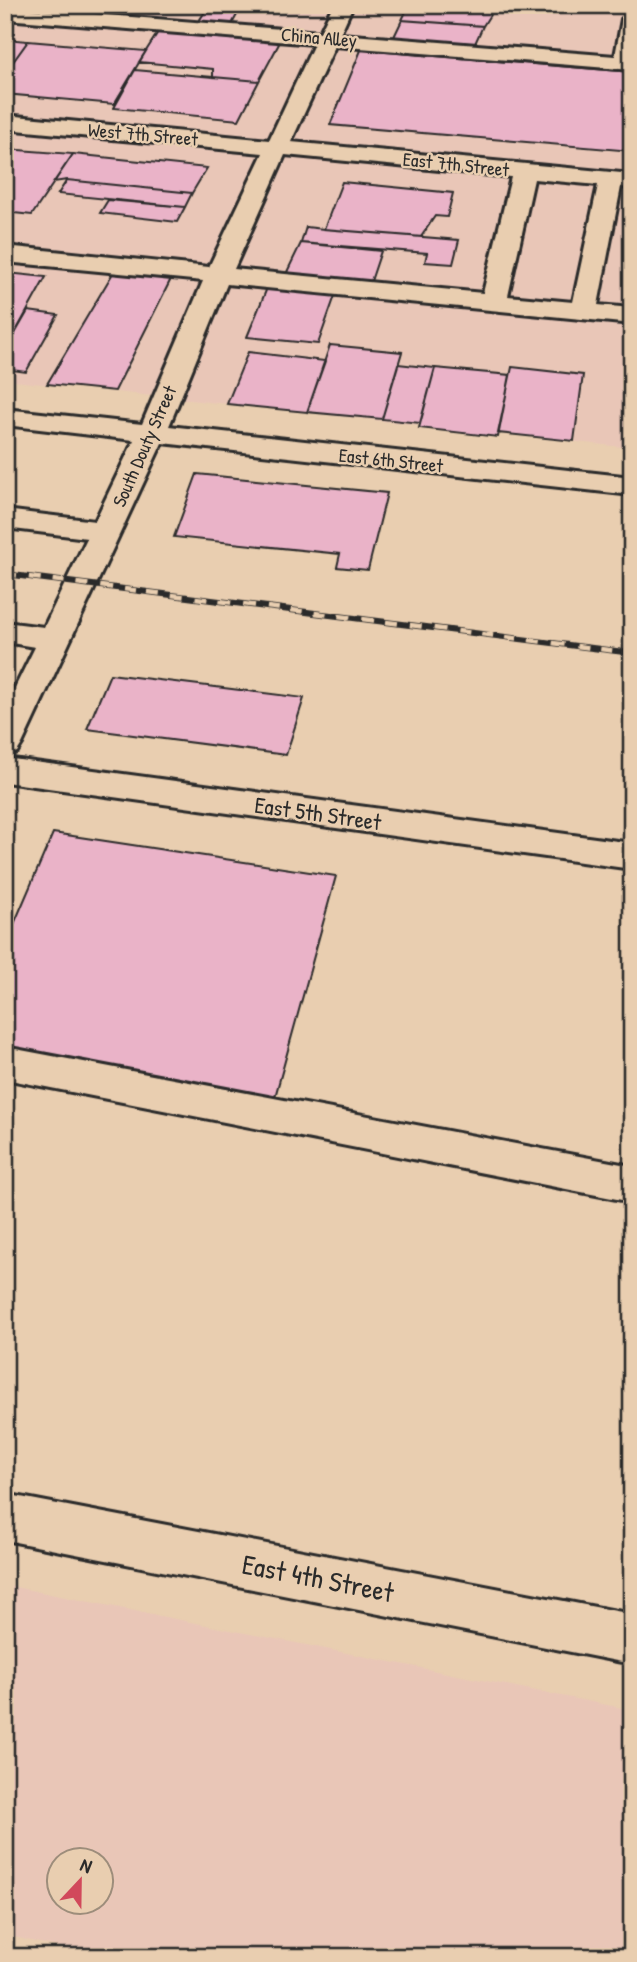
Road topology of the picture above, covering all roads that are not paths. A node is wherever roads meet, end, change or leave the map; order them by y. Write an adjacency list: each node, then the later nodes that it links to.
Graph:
1 (343, 5): 5 (street, South Douty Street)
2 (80, 11): 3 (street, China Alley); 5 (street, China Alley)
3 (5, 13)
4 (632, 19): 6 (street)
5 (328, 38): 6 (street, China Alley); 8 (street, South Douty Street)
6 (628, 63)
7 (5, 122): 8 (street, West 7th Street)
8 (280, 146): 9 (street, East 7th Street); 12 (street, South Douty Street)
9 (524, 171): 10 (street, East 7th Street); 13 (street)
10 (621, 180): 14 (street)
11 (5, 254): 12 (street)
12 (218, 275): 13 (street); 17 (street, South Douty Street)
13 (494, 301): 14 (street)
14 (584, 312): 15 (street)
15 (632, 316)
16 (5, 417): 17 (street, East 6th Street)
17 (151, 435): 18 (street, East 6th Street); 20 (street, South Douty Street)
18 (632, 486)
19 (5, 519): 20 (street)
20 (105, 531): 22 (street, South Douty Street)
21 (5, 632): 22 (street)
22 (54, 639): 23 (street, South Douty Street)
23 (5, 744)
24 (5, 770): 25 (street, East 5th Street)
25 (632, 856)
26 (5, 1063): 27 (street)
27 (632, 1184)
28 (5, 1517): 29 (street, East 4th Street)
29 (632, 1639)

